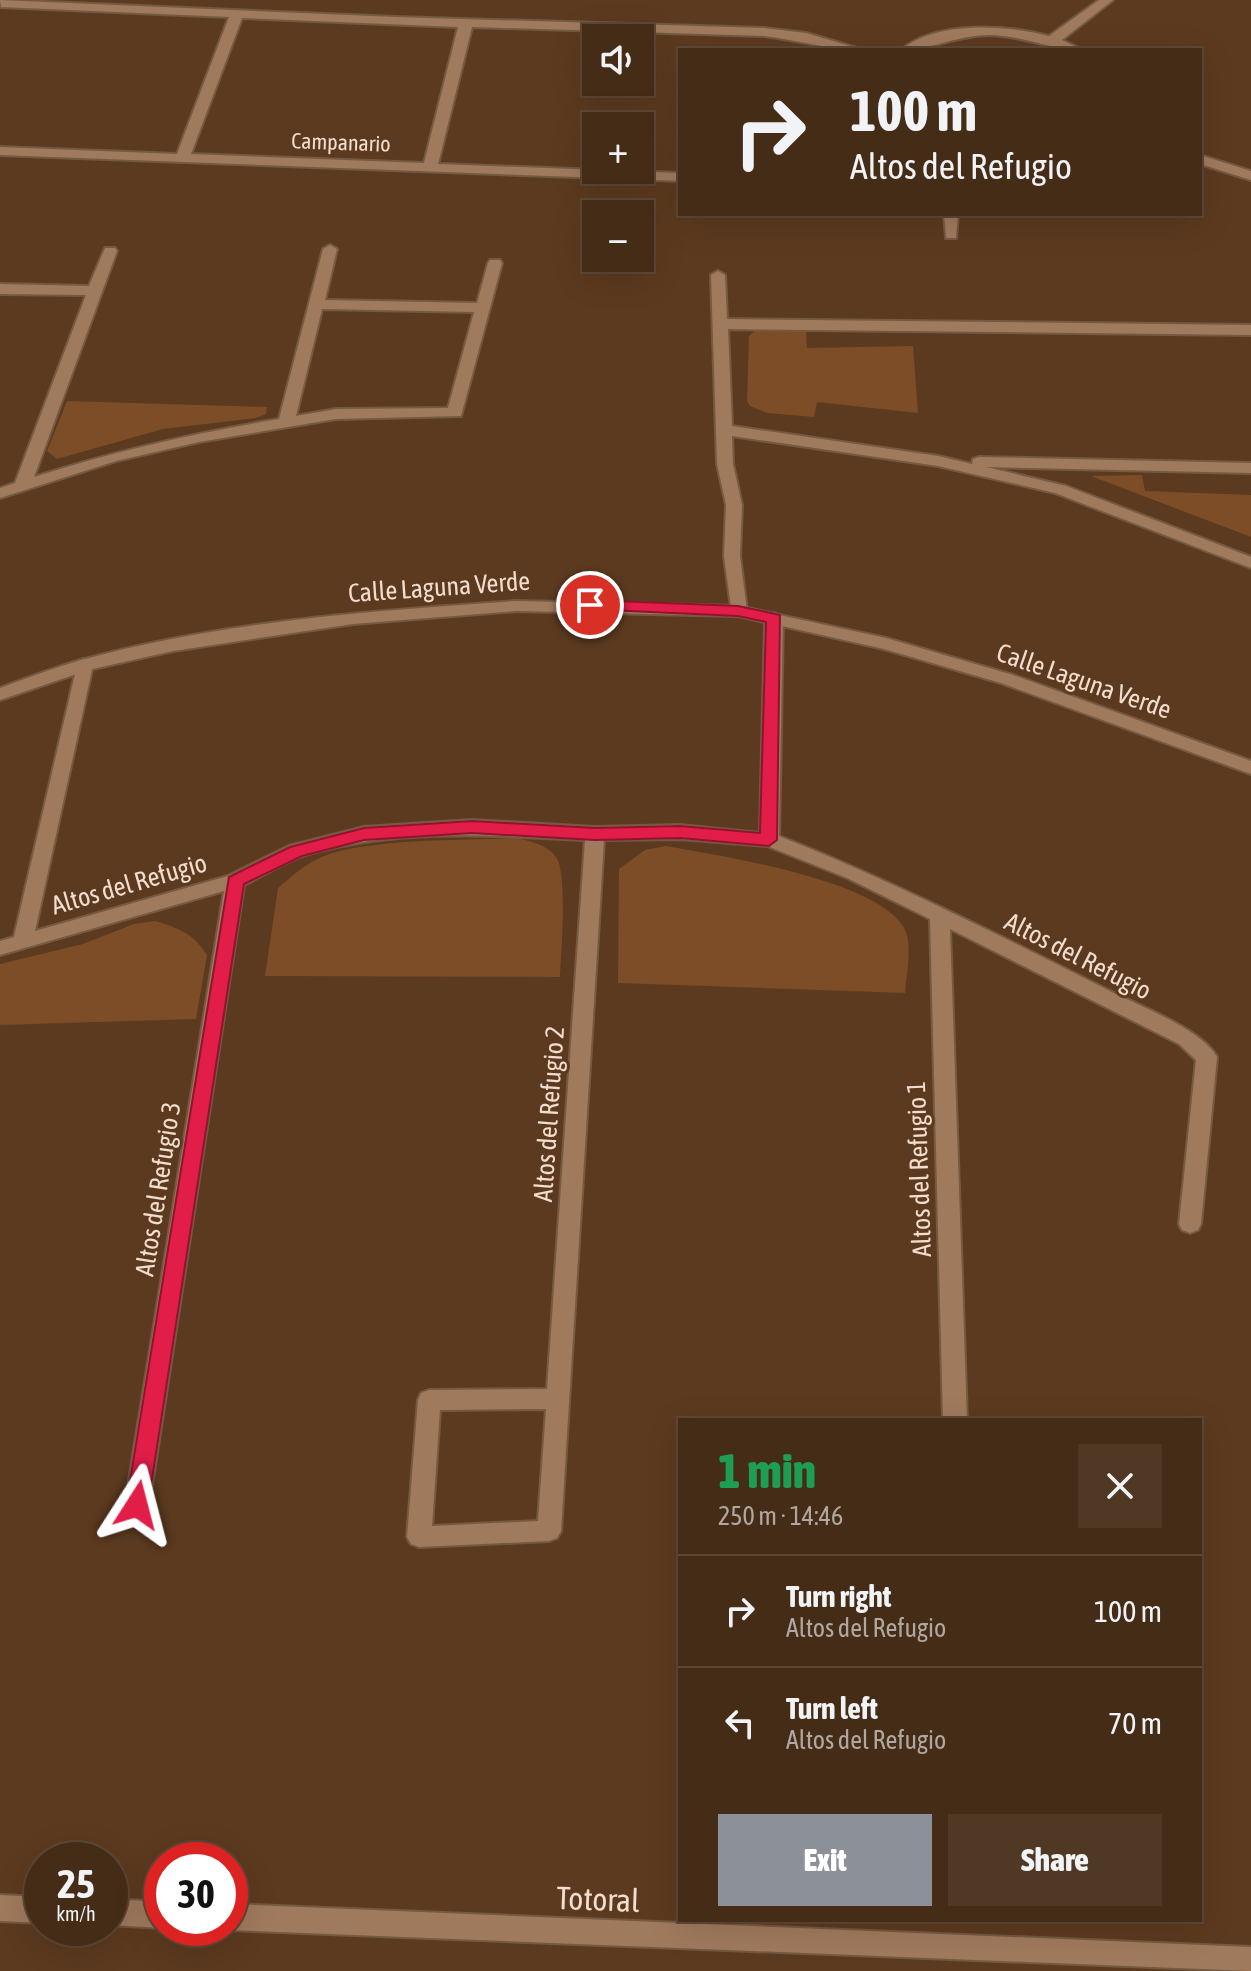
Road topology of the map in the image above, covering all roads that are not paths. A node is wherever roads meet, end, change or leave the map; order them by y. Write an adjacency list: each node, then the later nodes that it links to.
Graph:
1 (1107, 0): 5 (street)
2 (1, 2): 3 (street)
3 (237, 14): 4 (street); 10 (street)
4 (466, 23): 6 (street); 12 (street)
5 (1053, 40): 7 (street); 8 (street)
6 (849, 48)
7 (912, 48)
8 (1071, 48)
9 (0, 151): 10 (street, Campanario)
10 (182, 158): 12 (street, Campanario)
11 (1202, 160): 13 (street)
12 (430, 168): 14 (street, Campanario)
13 (1251, 176)
14 (678, 177)
15 (951, 216): 16 (street)
16 (951, 235)
17 (330, 249): 23 (street)
18 (110, 251): 22 (street)
19 (495, 263): 24 (street)
20 (718, 275): 25 (street)
21 (0, 289): 22 (street)
22 (95, 291): 31 (street)
23 (316, 304): 24 (street); 27 (street)
24 (483, 308): 27 (street)
25 (722, 324): 26 (street); 28 (street)
26 (1251, 330)
27 (286, 423): 31 (street)
28 (724, 430): 29 (street); 34 (street)
29 (938, 461): 30 (street); 33 (street)
30 (1251, 468)
31 (22, 486): 32 (street)
32 (0, 493)
33 (1251, 563)
34 (738, 611): 35 (street, Calle Laguna Verde); 36 (street, Calle Laguna Verde)
35 (774, 619): 38 (street, Calle Laguna Verde); 40 (street)
36 (84, 665): 37 (street, Calle Laguna Verde); 43 (street, Altos del Refugio)
37 (0, 694)
38 (1251, 768)
39 (595, 834): 40 (street, Altos del Refugio); 41 (street, Altos del Refugio); 46 (street, Altos del Refugio 2)
40 (769, 840): 42 (street, Altos del Refugio)
41 (235, 881): 43 (street, Altos del Refugio); 48 (street, Altos del Refugio 3)
42 (940, 916): 45 (street, Altos del Refugio); 47 (street, Altos del Refugio 1)
43 (23, 941): 44 (street, Altos del Refugio)
44 (0, 948)
45 (1190, 1224)
46 (558, 1399): 46 (street, Altos del Refugio 2)
47 (955, 1418)
48 (137, 1505)
49 (0, 1908): 50 (street)
50 (24, 1909)
51 (248, 1918): 52 (street, Totoral)
52 (1251, 1960)

